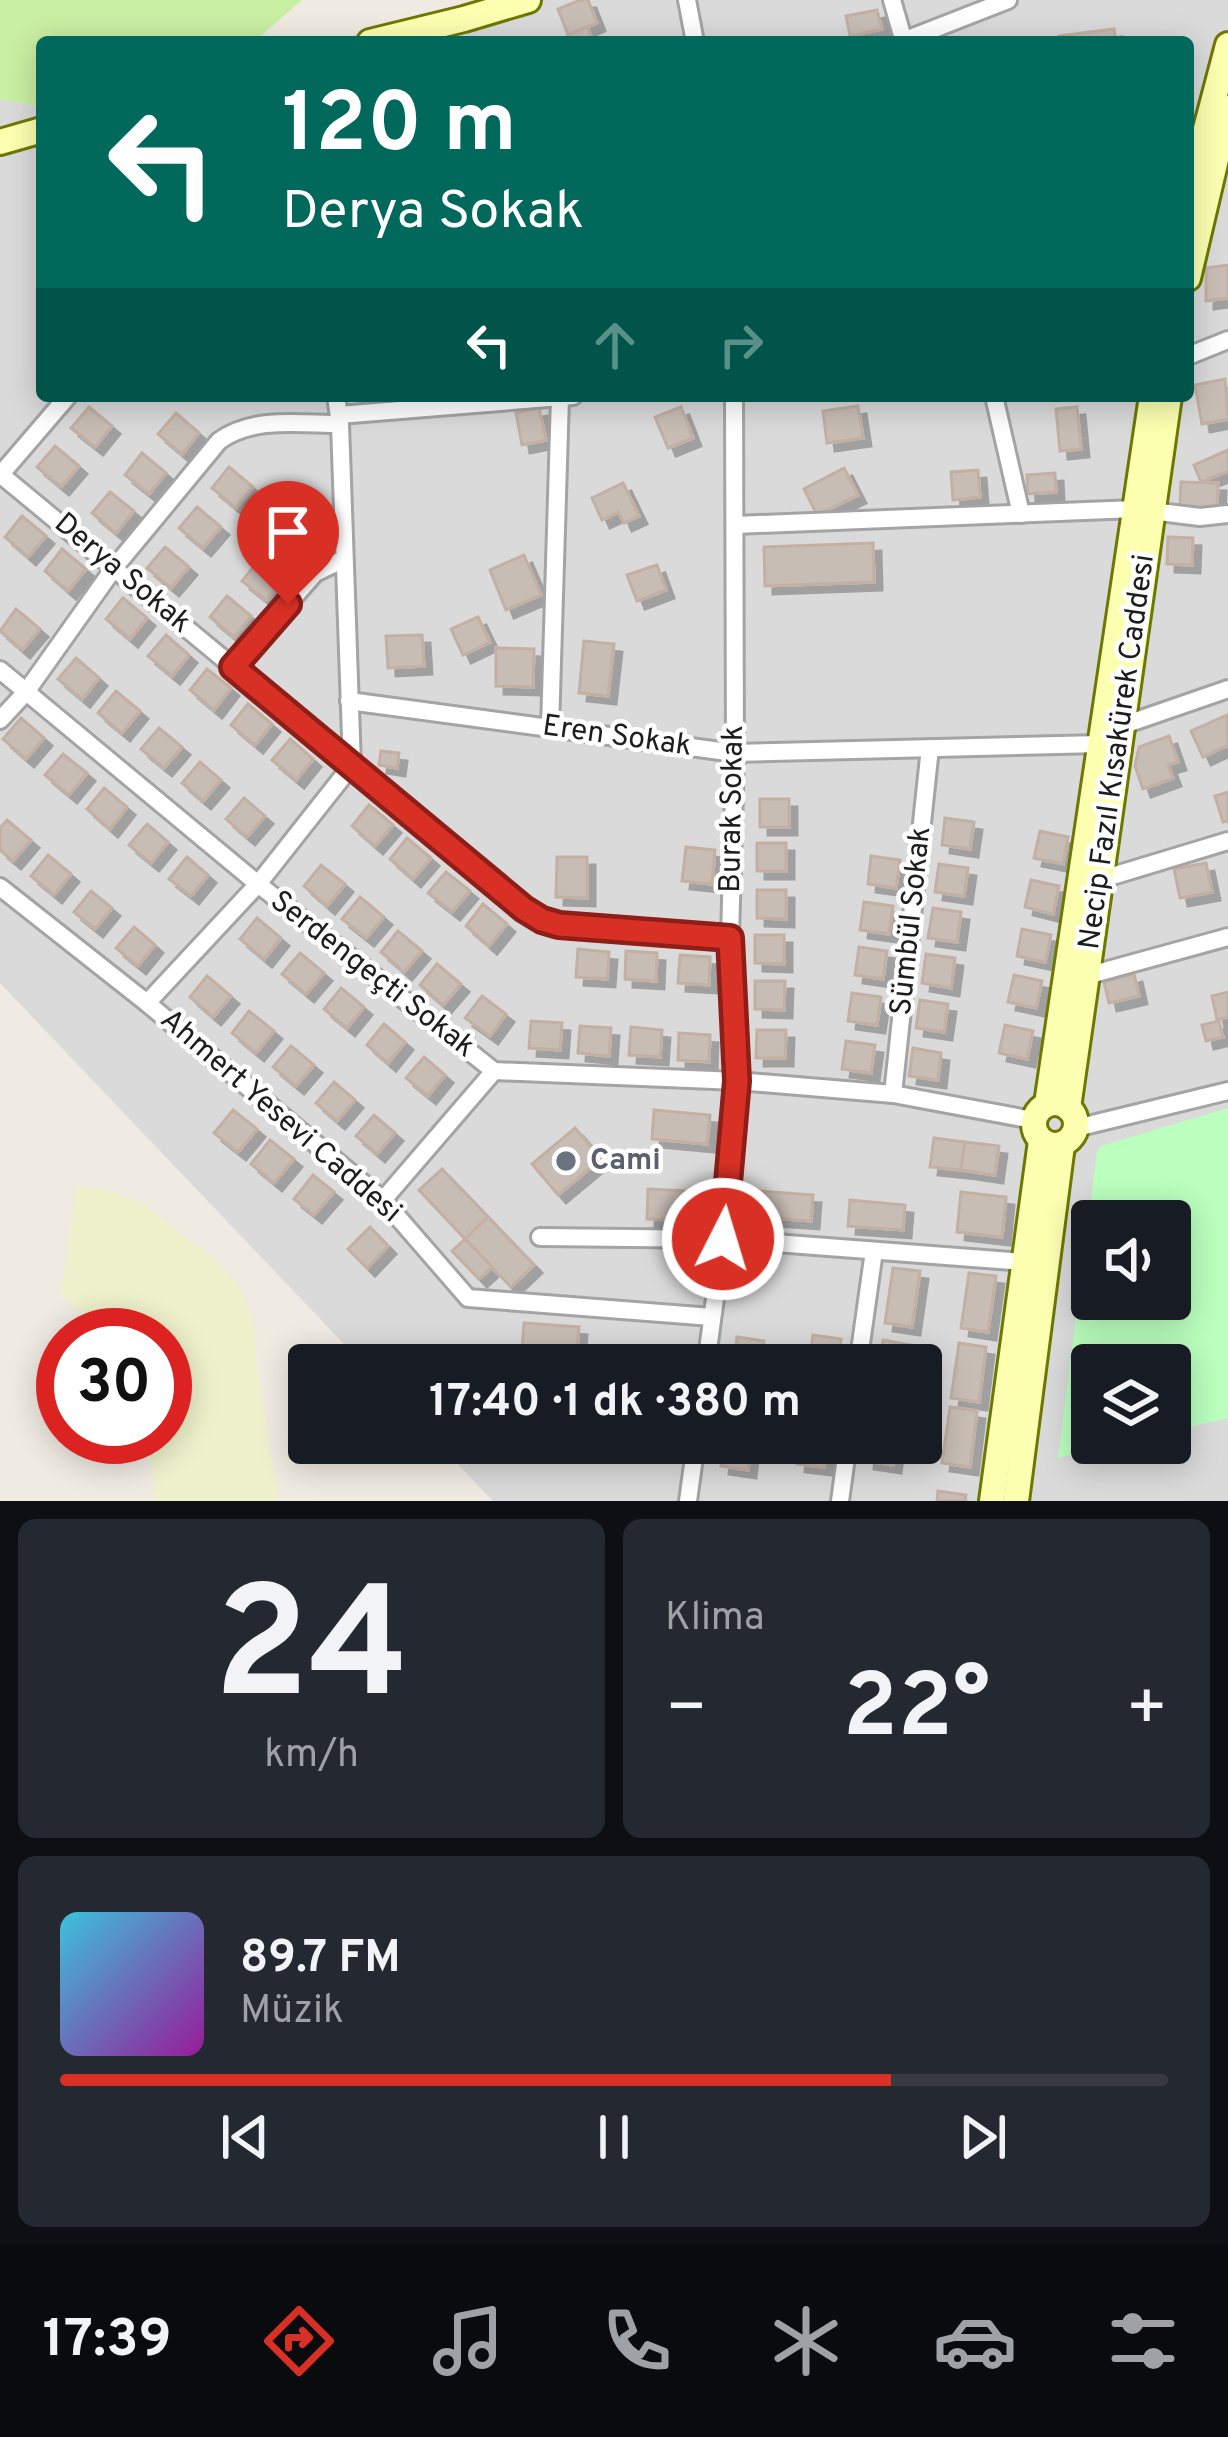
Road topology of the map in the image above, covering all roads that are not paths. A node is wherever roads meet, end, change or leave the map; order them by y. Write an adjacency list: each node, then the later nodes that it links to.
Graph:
1 (528, 0): 5 (street)
2 (687, 0): 6 (street)
3 (892, 0): 7 (street)
4 (1008, 0): 8 (street)
5 (395, 36)
6 (694, 36)
7 (901, 36)
8 (918, 36)
9 (1228, 45): 13 (street)
10 (1228, 108): 14 (street)
11 (36, 132): 12 (street)
12 (0, 142)
13 (1194, 171)
14 (1194, 252)
15 (1228, 340): 16 (street)
16 (1194, 354)
17 (63, 402): 26 (street)
18 (337, 402): 25 (street)
19 (503, 402): 25 (street)
20 (548, 402): 40 (street)
21 (734, 402): 30 (street, Burak Sokak)
22 (995, 402): 28 (street)
23 (1152, 402): 27 (street, Necip Fazıl Kısakürek Caddesi)
24 (1168, 402): 27 (street, Necip Fazıl Kısakürek Caddesi)
25 (339, 420): 31 (street); 32 (street)
26 (0, 474): 32 (street, Derya Sokak)
27 (1144, 510): 28 (street); 29 (street); 39 (street, Necip Fazıl Kısakürek Caddesi); 41 (street, Necip Fazıl Kısakürek Caddesi)
28 (1022, 514): 30 (street)
29 (1228, 514)
30 (735, 525): 43 (street, Burak Sokak)
31 (344, 559): 33 (street); 37 (street)
32 (114, 568): 33 (street, Derya Sokak); 36 (street)
33 (233, 667): 44 (street, Derya Sokak)
34 (0, 670): 36 (street, Serdengeçti Sokak)
35 (1228, 689): 39 (street)
36 (26, 692): 38 (street); 47 (street, Serdengeçti Sokak)
37 (350, 701): 40 (street, Eren Sokak); 44 (street)
38 (0, 720)
39 (1121, 725): 46 (street, Necip Fazıl Kısakürek Caddesi)
40 (550, 728): 43 (street, Eren Sokak)
41 (1101, 744): 42 (street, Eren Sokak); 57 (street, Necip Fazıl Kısakürek Caddesi)
42 (930, 748): 43 (street, Eren Sokak); 56 (street, Sümbül Sokak)
43 (735, 753): 50 (street, Burak Sokak)
44 (352, 765): 47 (street); 50 (street, Derya Sokak)
45 (1228, 841): 46 (street)
46 (1099, 880): 51 (street, Necip Fazıl Kısakürek Caddesi)
47 (257, 884): 52 (street); 53 (street, Serdengeçti Sokak)
48 (0, 887): 52 (street, Ahmert Yesevi Caddesi)
49 (1228, 937): 51 (street)
50 (730, 938): 54 (street, Burak Sokak)
51 (1086, 976): 57 (street, Necip Fazıl Kısakürek Caddesi)
52 (147, 1003): 58 (street, Ahmert Yesevi Caddesi)
53 (494, 1071): 54 (street, Serdengeçti Sokak); 58 (street)
54 (737, 1081): 56 (street, Serdengeçti Sokak); 60 (street, Burak Sokak)
55 (1228, 1091): 57 (street)
56 (893, 1094): 57 (street, Serdengeçti Sokak)
57 (1055, 1124): 62 (street, Necip Fazıl Kısakürek Caddesi); 71 (street, Necip Fazıl Kısakürek Caddesi)
58 (383, 1200): 63 (street, Ahmert Yesevi Caddesi)
59 (540, 1237): 60 (street)
60 (723, 1239): 61 (street); 63 (street, Burak Sokak)
61 (874, 1251): 62 (street); 65 (street)
62 (1024, 1262): 70 (street, Necip Fazıl Kısakürek Caddesi)
63 (712, 1317): 64 (street, Burak Sokak)
64 (709, 1344)
65 (861, 1344)
66 (693, 1464): 68 (street)
67 (845, 1464): 69 (street)
68 (688, 1501)
69 (840, 1501)
70 (992, 1501)
71 (1016, 1501)

